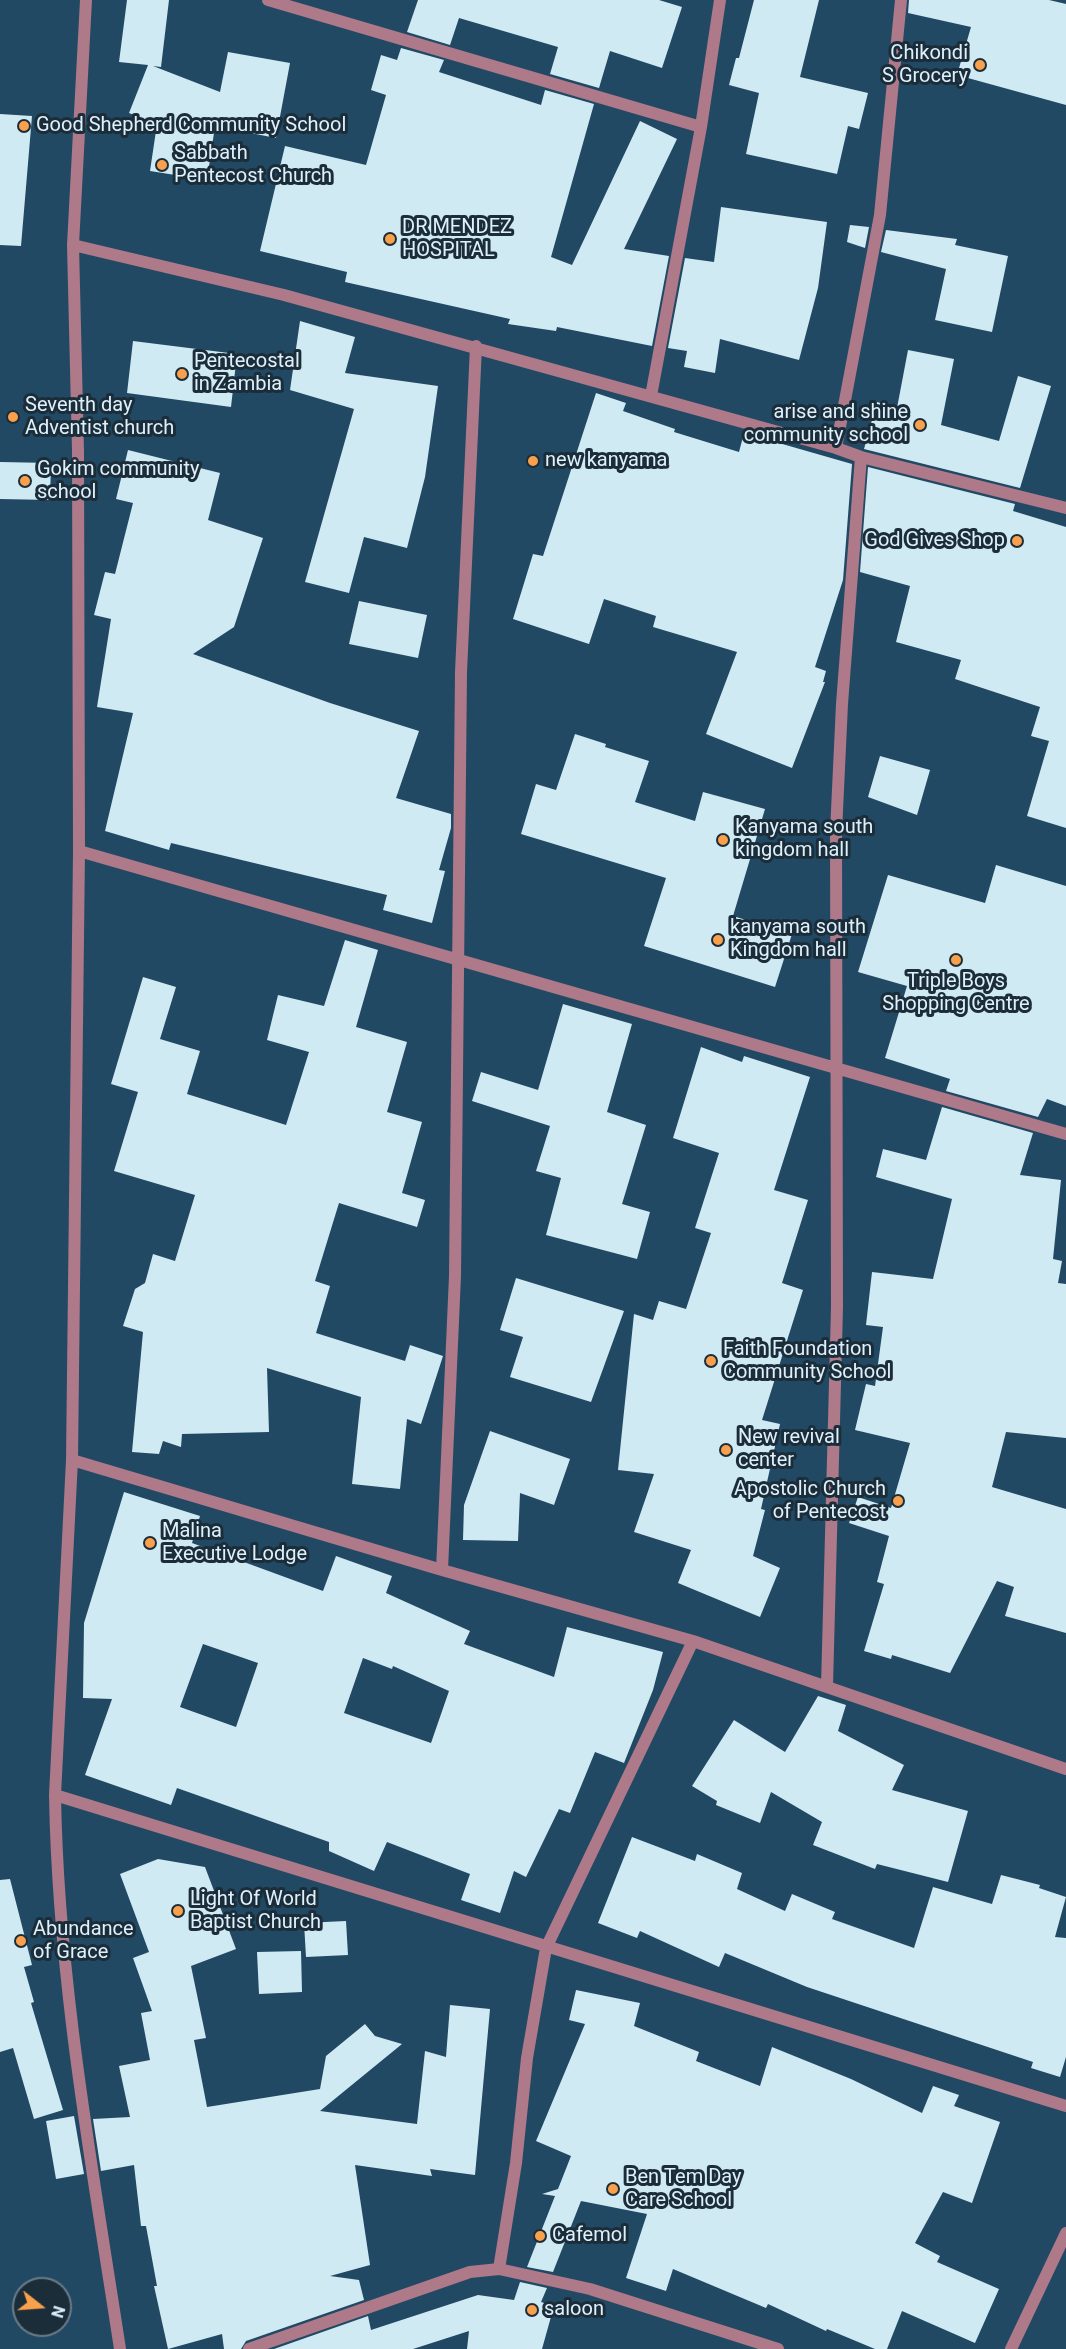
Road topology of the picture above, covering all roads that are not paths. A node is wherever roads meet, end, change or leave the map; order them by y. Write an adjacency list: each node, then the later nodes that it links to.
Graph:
1 (86, 0): 6 (street)
2 (268, 0): 5 (street)
3 (720, 0): 5 (street)
4 (901, 0): 9 (street)
5 (700, 127): 8 (street)
6 (73, 245): 7 (street); 12 (street)
7 (476, 346): 8 (street); 13 (street)
8 (651, 396): 9 (street)
9 (836, 448): 10 (street)
10 (861, 457): 11 (street); 14 (street)
11 (1066, 508)
12 (80, 851): 13 (street); 16 (street)
13 (460, 959): 14 (street); 17 (street)
14 (838, 1067): 15 (street); 19 (street)
15 (1066, 1134)
16 (72, 1460): 17 (street); 21 (street)
17 (442, 1570): 18 (street)
18 (693, 1641): 19 (street); 22 (street)
19 (827, 1686): 20 (street)
20 (1066, 1768)
21 (55, 1795): 22 (street); 27 (street)
22 (546, 1948): 23 (street); 25 (street)
23 (1066, 2106)
24 (1066, 2233): 30 (street)
25 (499, 2269): 26 (street); 29 (street)
26 (271, 2345): 28 (street)
27 (120, 2349)
28 (249, 2349)
29 (778, 2349)
30 (1011, 2349)

